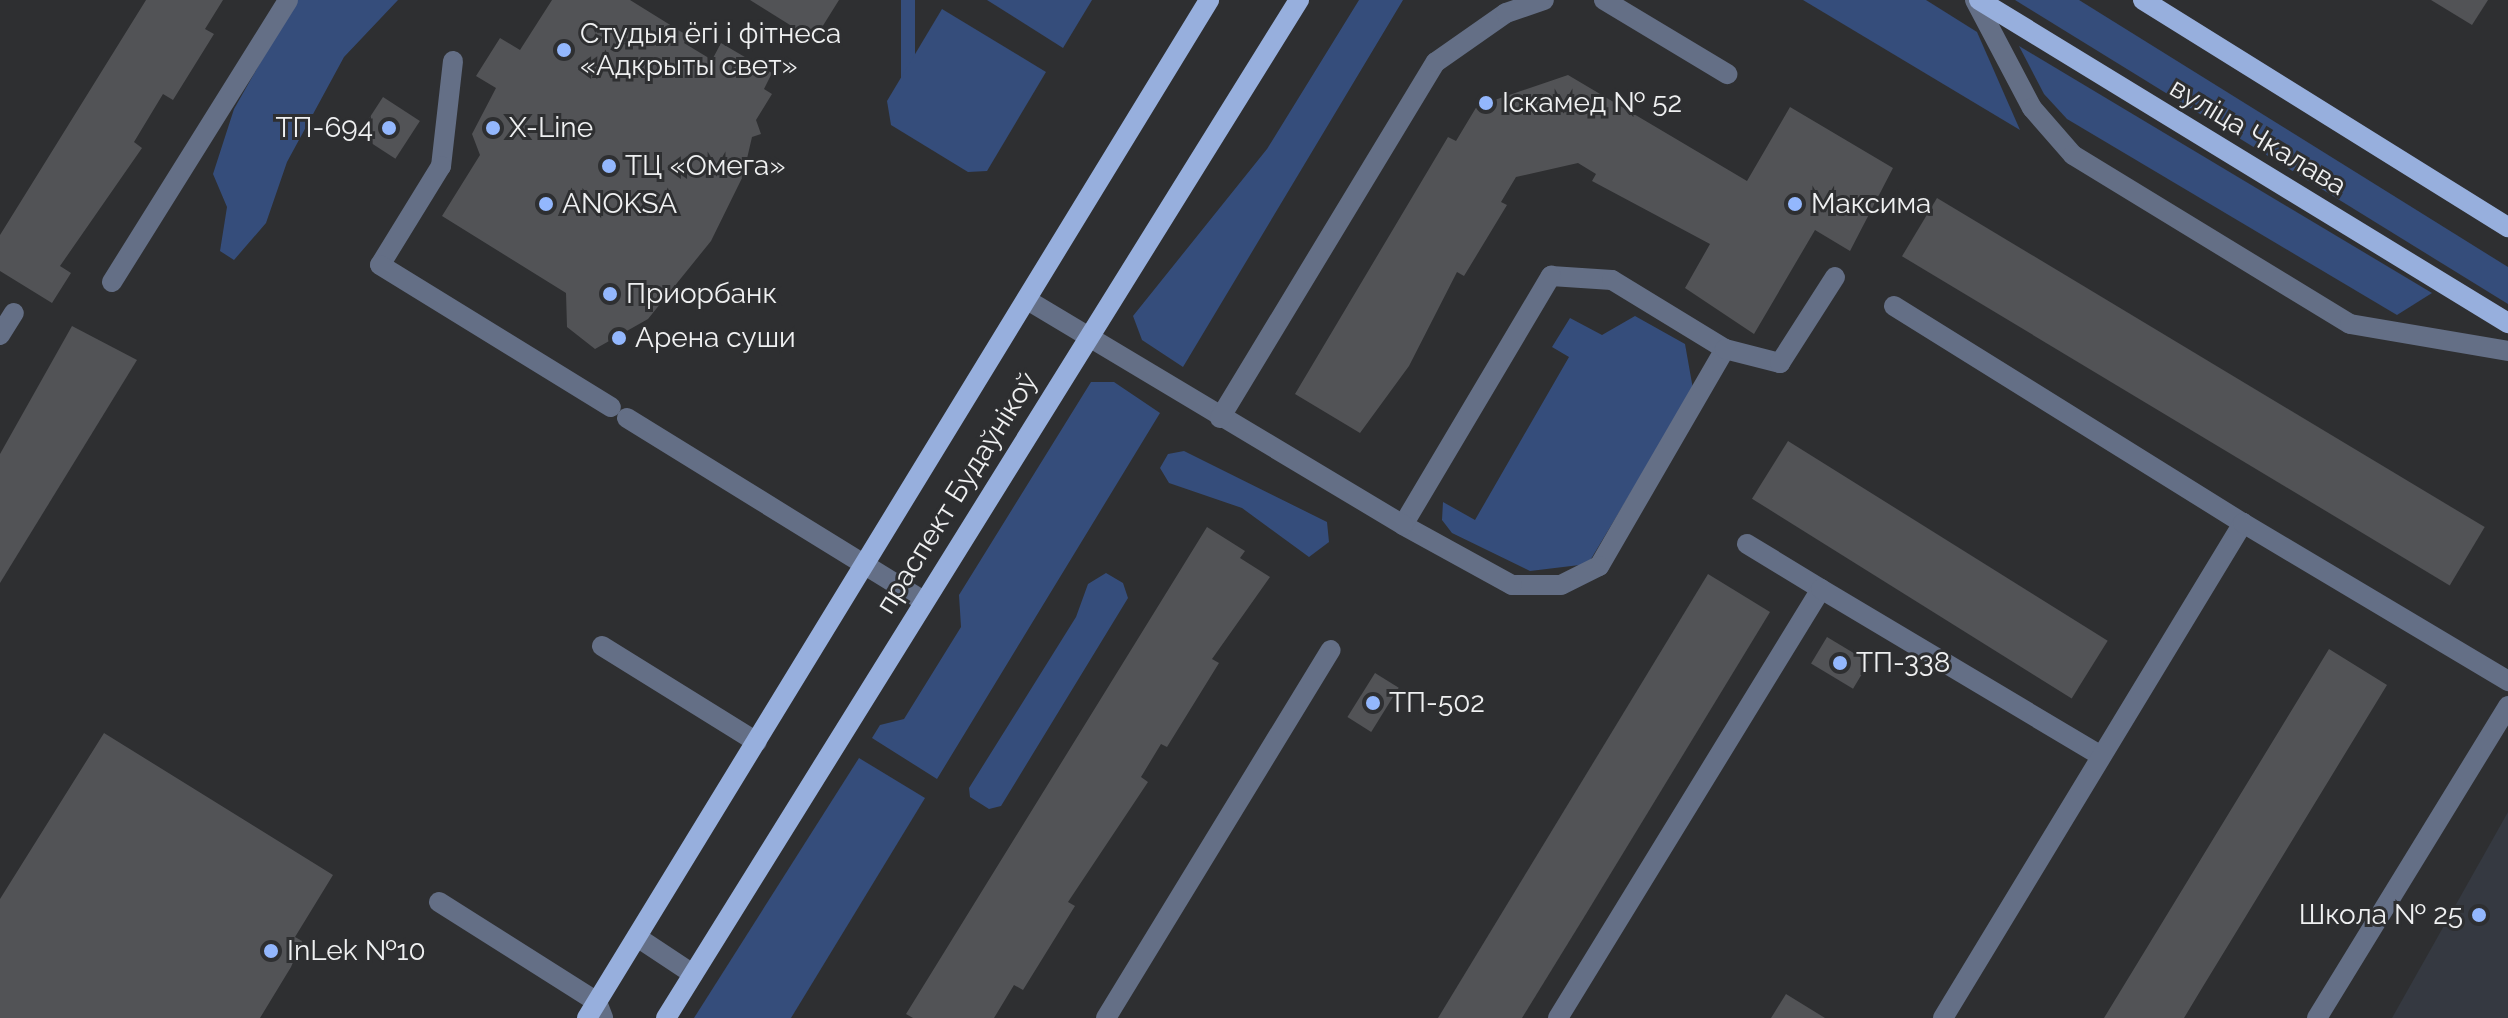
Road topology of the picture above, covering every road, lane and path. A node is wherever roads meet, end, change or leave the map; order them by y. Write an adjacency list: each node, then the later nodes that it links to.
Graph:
1 (288, 0): 12 (street)
2 (1209, 0): 13 (main road, праспект Будаўнікоў)
3 (1299, 0): 18 (main road, праспект Будаўнікоў)
4 (1544, 0): 21 (street)
5 (1604, 0): 9 (street)
6 (1977, 0): 16 (main road, вуліца Чкалава); 20 (street)
7 (2143, 0): 10 (main road, вуліца Чкалава)
8 (453, 61): 25 (street)
9 (1727, 74)
10 (2508, 227)
11 (1835, 277): 19 (street)
12 (112, 282)
13 (1029, 301): 18 (street); 25 (main road, праспект Будаўнікоў)
14 (1894, 306): 22 (street)
15 (14, 313): 17 (street)
16 (2508, 323)
17 (0, 335)
18 (1087, 336): 21 (street); 27 (main road, праспект Будаўнікоў)
19 (1725, 349): 23 (street); 23 (street)
20 (2508, 351)
21 (1220, 418): 23 (street)
22 (2243, 523): 30 (street); 33 (street)
23 (1403, 525)
24 (1747, 544): 26 (street)
25 (866, 565): 27 (street); 32 (main road, праспект Будаўнікоў)
26 (1821, 589): 33 (street); 40 (street)
27 (923, 601): 36 (main road, праспект Будаўнікоў)
28 (602, 646): 32 (street)
29 (1331, 650): 39 (street)
30 (2508, 681)
31 (2508, 706): 42 (street)
32 (757, 742): 35 (main road, праспект Будаўнікоў)
33 (2101, 756): 41 (street)
34 (439, 902): 37 (street)
35 (637, 937): 36 (street); 37 (main road, праспект Будаўнікоў)
36 (693, 974): 38 (main road, праспект Будаўнікоў)
37 (596, 1013)
38 (666, 1018)
39 (1106, 1018)
40 (1558, 1018)
41 (1943, 1018)
42 (2317, 1018)

